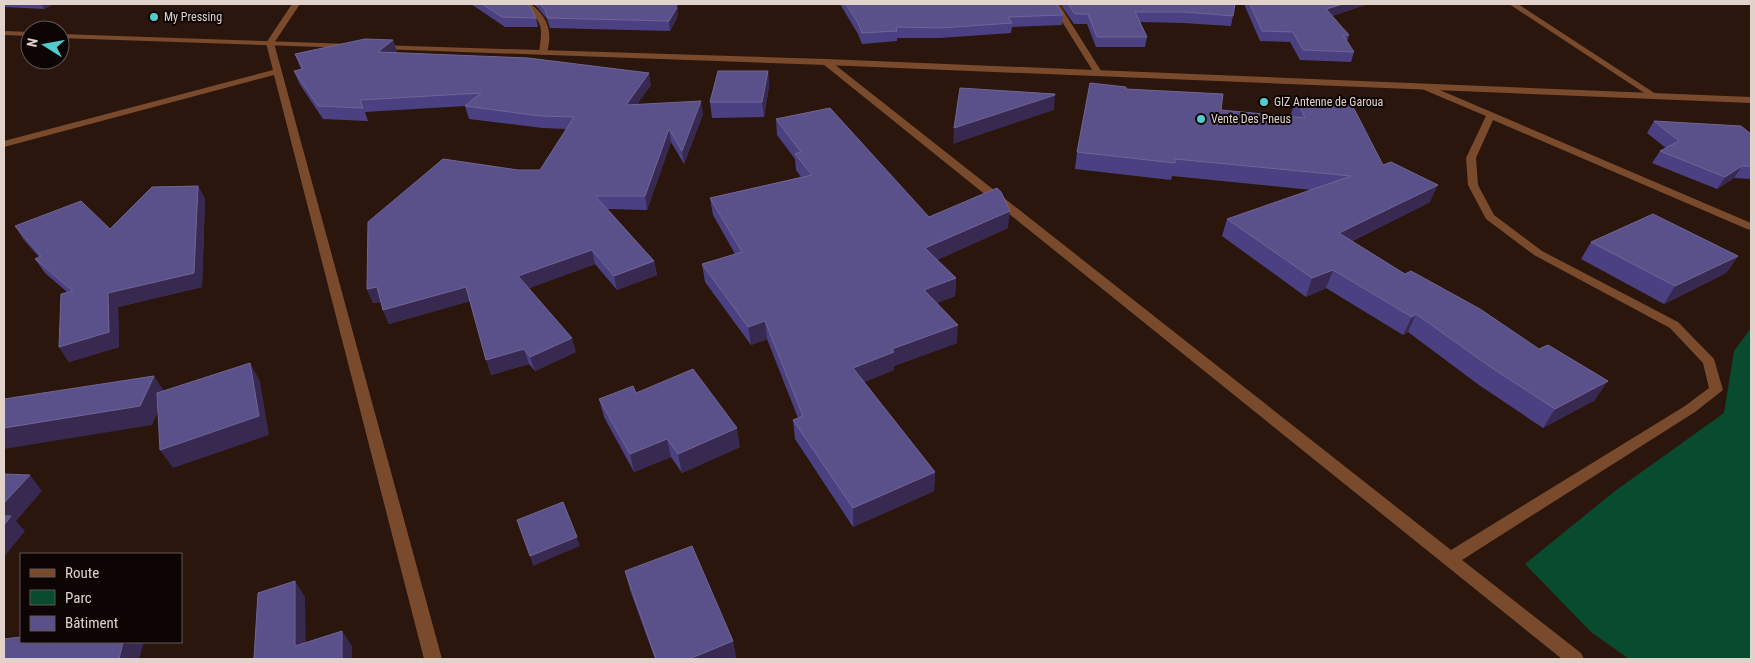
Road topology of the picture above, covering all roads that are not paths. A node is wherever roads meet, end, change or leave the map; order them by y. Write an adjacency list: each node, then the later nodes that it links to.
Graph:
1 (296, 4): 8 (street)
2 (527, 4): 11 (street)
3 (1055, 4): 14 (street)
4 (1512, 4): 16 (street)
5 (4, 34): 6 (street)
6 (20, 34)
7 (70, 36): 8 (street)
8 (270, 43): 9 (street); 13 (street)
9 (358, 46)
10 (367, 47): 11 (street)
11 (543, 53): 12 (street)
12 (826, 62): 14 (street); 21 (street)
13 (277, 72): 19 (street); 22 (street)
14 (1099, 74): 15 (street)
15 (1425, 87): 16 (street); 18 (street)
16 (1655, 96): 17 (street)
17 (1751, 100)
18 (1491, 116): 20 (street); 21 (street)
19 (4, 144)
20 (1751, 227)
21 (1450, 559): 23 (street)
22 (433, 659)
23 (1575, 659)

